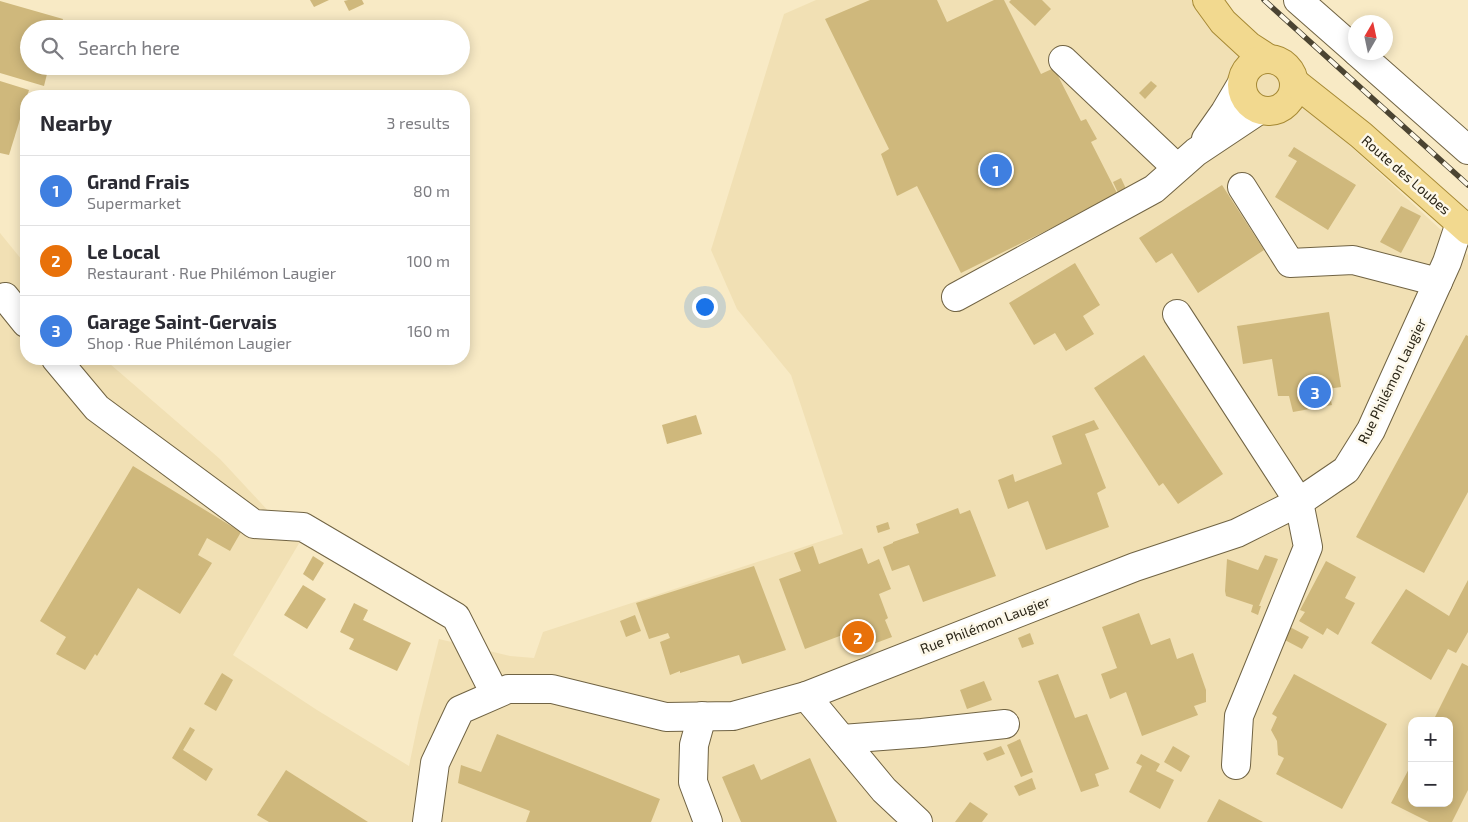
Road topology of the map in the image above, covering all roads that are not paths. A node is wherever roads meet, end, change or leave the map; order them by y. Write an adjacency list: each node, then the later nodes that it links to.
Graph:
1 (1207, 0): 3 (main road)
2 (1298, 0): 4 (street)
3 (1223, 22): 5 (main road); 8 (main road)
4 (1348, 45)
5 (1269, 59): 8 (main road); 9 (main road)
6 (1063, 60): 13 (street)
7 (1365, 60): 12 (street)
8 (1242, 82): 10 (main road); 13 (street)
9 (1294, 82): 10 (main road); 11 (main road, Route des Loubes)
10 (1269, 109): 11 (main road, Route des Loubes); 13 (street)
11 (1343, 121): 15 (main road, Route des Loubes)
12 (1468, 150)
13 (1187, 160): 18 (street)
14 (1242, 187): 16 (street)
15 (1464, 227): 16 (street, Rue Philémon Laugier)
16 (1438, 282): 22 (street, Rue Philémon Laugier)
17 (5, 297): 20 (street)
18 (956, 297)
19 (1177, 314): 22 (street)
20 (20, 316)
21 (61, 365): 23 (street)
22 (1299, 502): 24 (street, Rue Philémon Laugier); 28 (street)
23 (496, 694): 25 (street, Rue Philémon Laugier); 29 (street, Rue Philémon Laugier)
24 (806, 696): 25 (street, Rue Philémon Laugier); 27 (street)
25 (702, 716): 30 (street)
26 (1005, 724): 27 (street)
27 (842, 739): 31 (street)
28 (1236, 765)
29 (427, 822)
30 (708, 822)
31 (918, 822)

